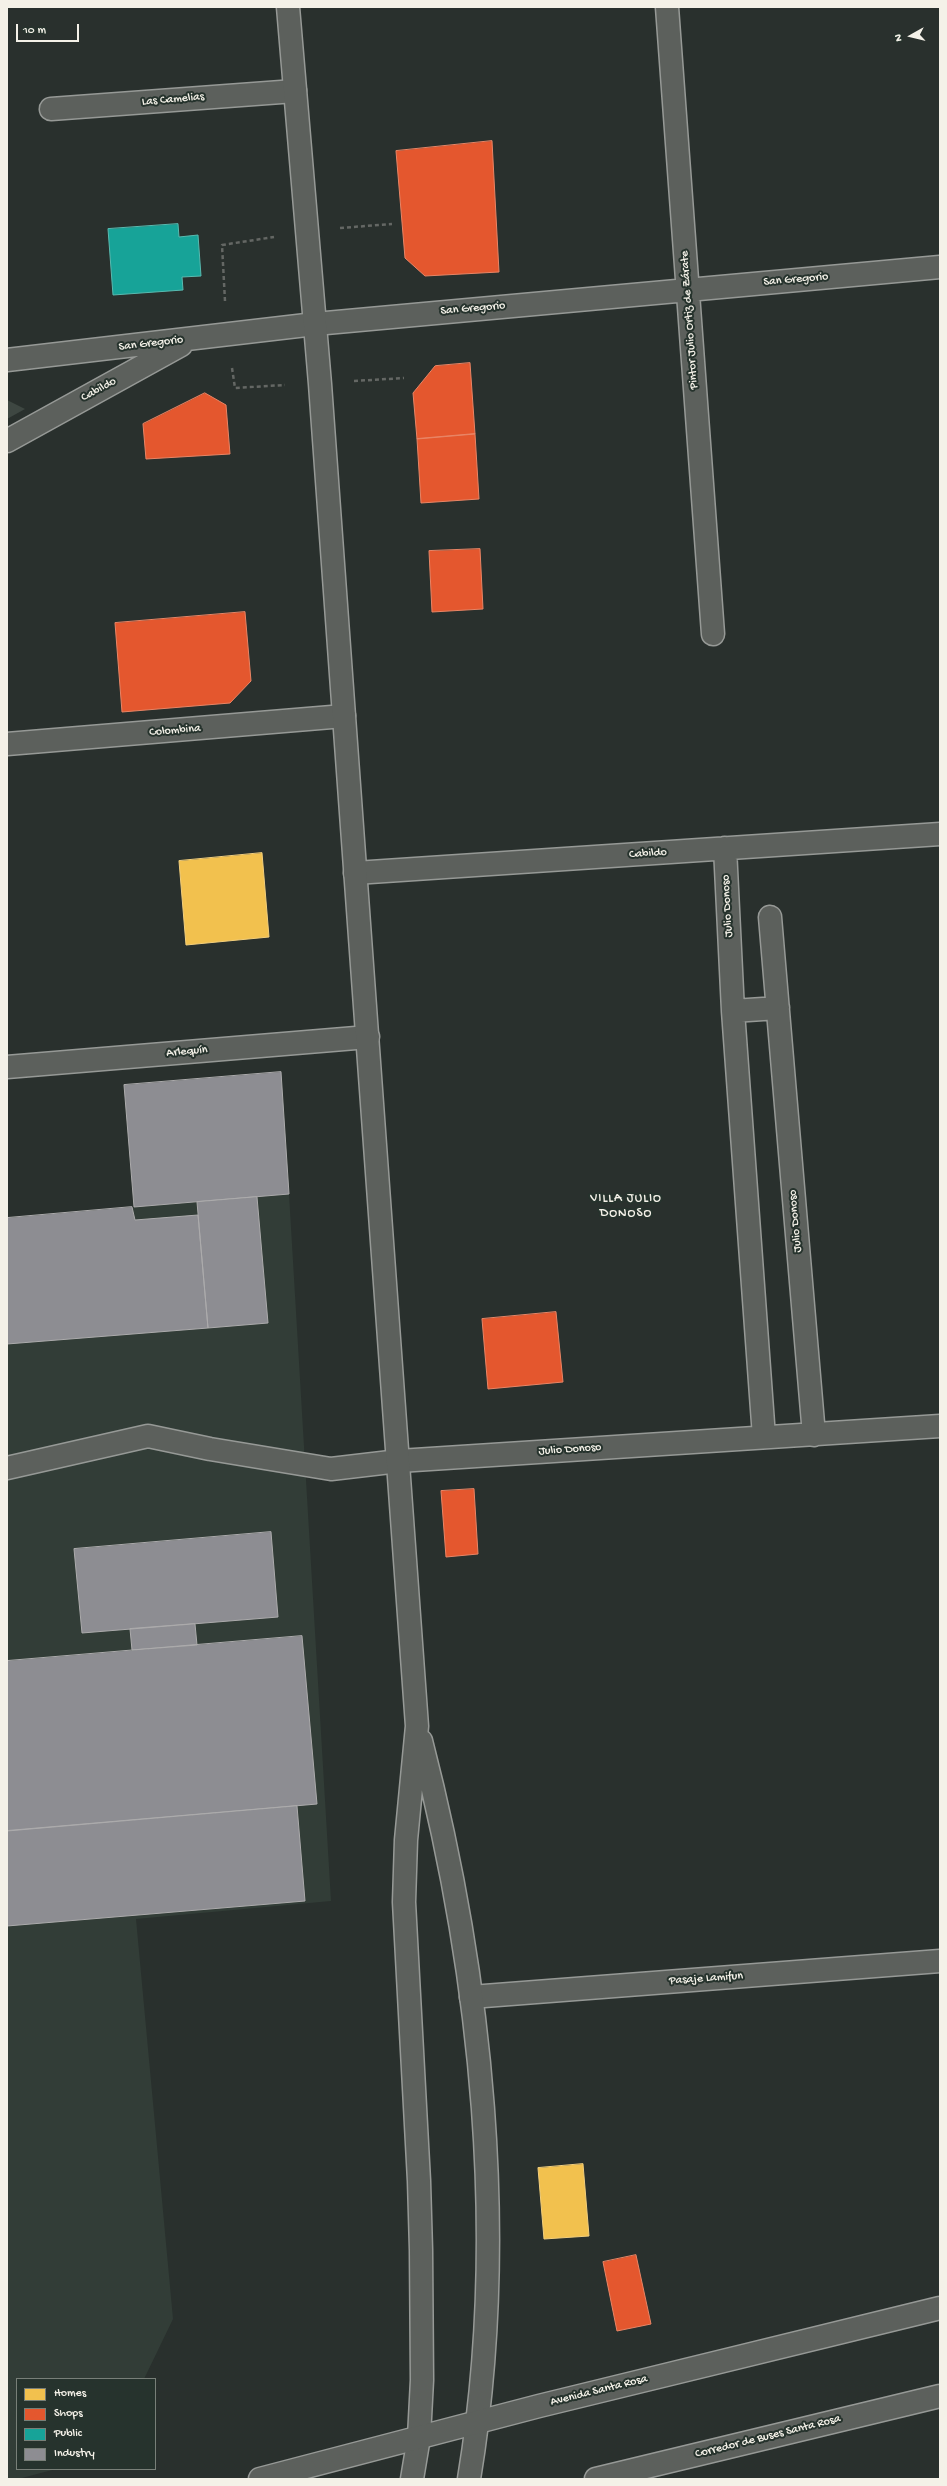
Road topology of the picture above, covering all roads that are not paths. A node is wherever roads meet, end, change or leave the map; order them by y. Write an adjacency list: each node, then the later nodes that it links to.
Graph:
1 (288, 7): 3 (street)
2 (667, 7): 6 (street, Pintor Julio Ortiz de Zárate)
3 (295, 91): 4 (street, Las Camelias); 7 (street)
4 (51, 109)
5 (940, 267): 6 (street, San Gregorio)
6 (687, 290): 7 (street, San Gregorio); 11 (street, Pintor Julio Ortiz de Zárate)
7 (315, 324): 8 (street, San Gregorio); 12 (street)
8 (190, 340): 9 (street, San Gregorio); 10 (street, Cabildo)
9 (7, 360)
10 (7, 441)
11 (713, 634)
12 (344, 716): 13 (street, Colombina); 16 (street)
13 (7, 744)
14 (940, 834): 15 (street, Cabildo)
15 (725, 848): 16 (street, Cabildo); 19 (street, Julio Donoso)
16 (355, 873): 20 (street)
17 (770, 917): 18 (street, Julio Donoso)
18 (778, 1008): 19 (street); 23 (street, Julio Donoso)
19 (733, 1011): 24 (street, Julio Donoso)
20 (368, 1037): 21 (street, Arlequín); 25 (street)
21 (7, 1067)
22 (940, 1426): 23 (street, Julio Donoso)
23 (814, 1434): 24 (street, Julio Donoso)
24 (764, 1437): 25 (street, Julio Donoso)
25 (399, 1461): 26 (street, Julio Donoso); 27 (street)
26 (7, 1468)
27 (417, 1726): 29 (street); 33 (street)
28 (940, 1961): 29 (street, Pasaje Lamifun)
29 (471, 1997): 32 (street)
30 (940, 2308): 32 (street, Avenida Santa Rosa)
31 (940, 2396): 37 (street, Corredor de Buses Santa Rosa)
32 (478, 2422): 33 (street, Avenida Santa Rosa); 36 (street)
33 (419, 2437): 34 (street, Avenida Santa Rosa); 35 (street)
34 (260, 2479)
35 (412, 2479)
36 (468, 2479)
37 (596, 2479)

